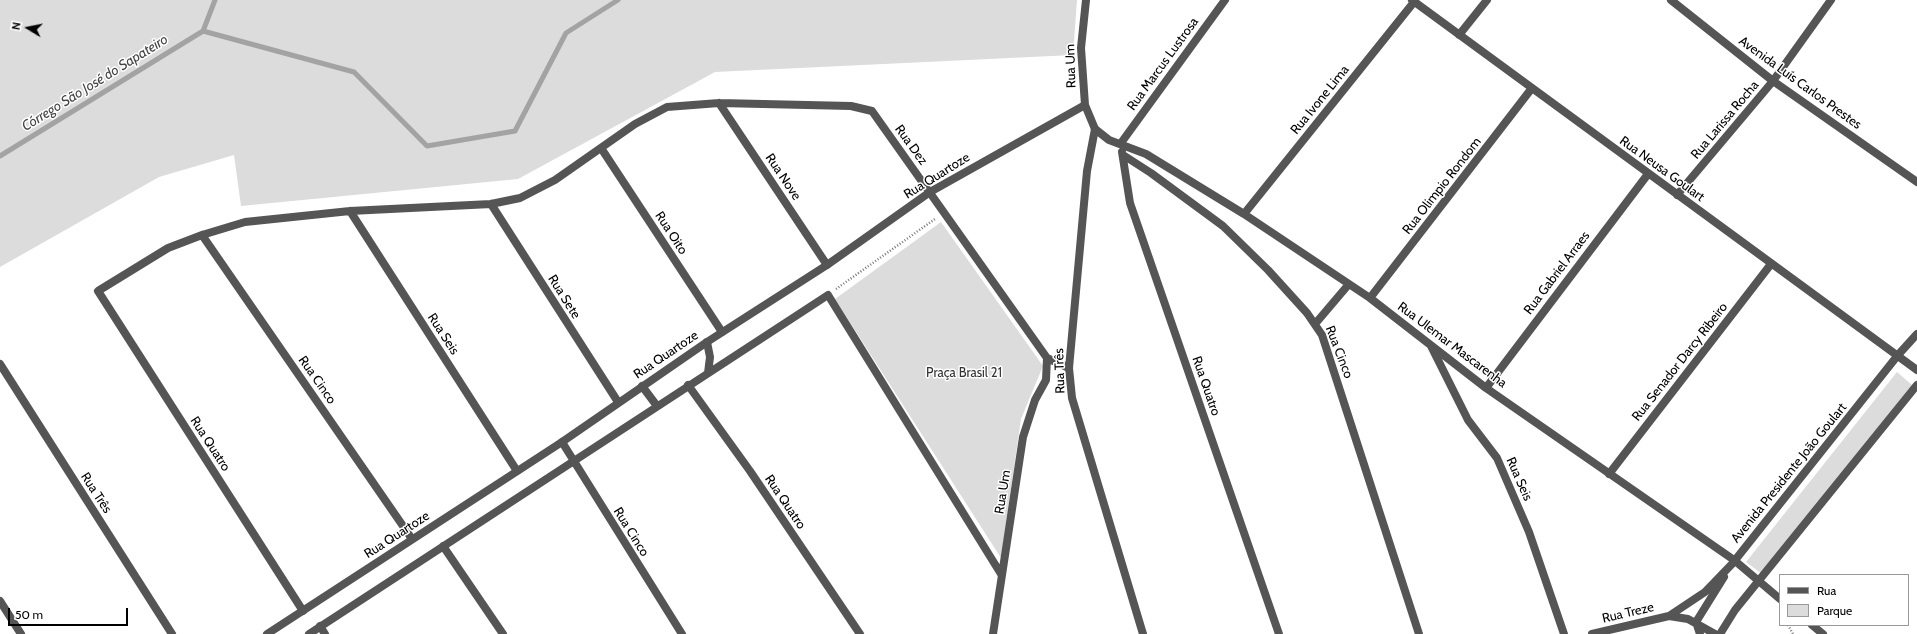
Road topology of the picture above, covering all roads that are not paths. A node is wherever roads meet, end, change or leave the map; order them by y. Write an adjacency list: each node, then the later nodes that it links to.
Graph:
1 (1086, 0): 11 (street, Rua Um)
2 (1225, 0): 13 (street, Rua Marcus Lustrosa)
3 (1487, 0): 7 (street)
4 (1671, 0): 8 (street, Avenida Luís Carlos Prestes)
5 (1831, 0): 8 (street, Rua Larissa Rocha)
6 (1413, 1): 7 (street, Rua Neusa Goulart); 22 (street, Rua Ivone Lima)
7 (1460, 35): 9 (street, Rua Neusa Goulart)
8 (1773, 80): 17 (street, Avenida Luís Carlos Prestes); 19 (street, Rua Larissa Rocha)
9 (1532, 88): 16 (street, Rua Neusa Goulart); 27 (street, Rua Olimpio Rondom)
10 (719, 103): 14 (street); 18 (street, Rua Dez); 24 (street, Rua Nove)
11 (1085, 105): 12 (street, Rua Um); 18 (street, Rua Quartoze)
12 (1095, 129): 13 (street); 36 (street, Rua Três)
13 (1121, 143): 15 (street, Rua Quatro); 22 (street, Rua Ulemar Mascarenha)
14 (601, 148): 20 (street); 29 (street, Rua Oito)
15 (1123, 155): 28 (street, Rua Cinco); 71 (street, Rua Quatro)
16 (1648, 174): 19 (street, Rua Neusa Goulart); 42 (street, Rua Gabriel Arraes)
17 (1917, 182)
18 (930, 192): 24 (street, Rua Quartoze); 34 (street, Rua Dez)
19 (1678, 195): 25 (street, Rua Neusa Goulart)
20 (491, 204): 21 (street); 43 (street, Rua Sete)
21 (350, 210): 23 (street); 47 (street, Rua Seis)
22 (1244, 214): 26 (street, Rua Ulemar Mascarenha)
23 (202, 235): 49 (street, Rua Cinco); 56 (street, Rua Quatro)
24 (827, 264): 29 (street, Rua Quartoze)
25 (1771, 264): 33 (street, Rua Neusa Goulart); 48 (street, Rua Senador Darcy Ribeiro)
26 (1349, 284): 27 (street, Rua Ulemar Mascarenha); 28 (street)
27 (1370, 298): 32 (street, Rua Ulemar Mascarenha)
28 (1315, 324): 72 (street, Rua Cinco)
29 (722, 332): 31 (street, Rua Quartoze)
30 (1917, 334): 33 (street, Avenida Presidente João Goulart)
31 (707, 342): 38 (street); 40 (street, Rua Quartoze)
32 (1431, 344): 42 (street, Rua Ulemar Mascarenha); 73 (street, Rua Seis)
33 (1898, 355): 37 (street, Rua Neusa Goulart); 51 (street, Avenida Presidente João Goulart)
34 (1047, 358): 36 (street); 52 (street, Rua Um)
35 (0, 364): 62 (street, Rua Três)
36 (1069, 368): 70 (street, Rua Três)
37 (1917, 370)
38 (708, 373): 41 (street); 52 (street)
39 (1917, 385): 53 (street)
40 (642, 386): 43 (street, Rua Quartoze); 44 (street)
41 (688, 386): 44 (street); 68 (street, Rua Quatro)
42 (1486, 388): 48 (street, Rua Ulemar Mascarenha)
43 (618, 402): 45 (street, Rua Quartoze)
44 (657, 406): 46 (street)
45 (562, 442): 46 (street, Rua Cinco); 47 (street, Rua Quartoze)
46 (573, 461): 50 (street); 67 (street, Rua Cinco)
47 (517, 471): 49 (street, Rua Quartoze)
48 (1609, 474): 51 (street, Rua Ulemar Mascarenha)
49 (412, 539): 56 (street, Rua Quartoze)
50 (443, 546): 59 (street); 66 (street)
51 (1733, 562): 53 (street, Rua Ulemar Mascarenha); 57 (street, Avenida Presidente João Goulart); 58 (street)
52 (1001, 574): 69 (street, Rua Um)
53 (1759, 581): 54 (street); 77 (street)
54 (1779, 598)
55 (0, 601): 61 (street)
56 (303, 611): 63 (street, Rua Quartoze)
57 (1669, 616): 58 (street); 74 (street, Rua Treze)
58 (1696, 622): 75 (street); 76 (street)
59 (320, 626): 64 (street); 65 (street)
60 (1813, 626): 78 (street)
61 (21, 634)
62 (172, 634)
63 (267, 634)
64 (309, 634)
65 (326, 634)
66 (503, 634)
67 (682, 634)
68 (860, 634)
69 (993, 634)
70 (1142, 634)
71 (1279, 634)
72 (1419, 634)
73 (1564, 634)
74 (1592, 634)
75 (1700, 634)
76 (1715, 634)
77 (1720, 634)
78 (1823, 634)

